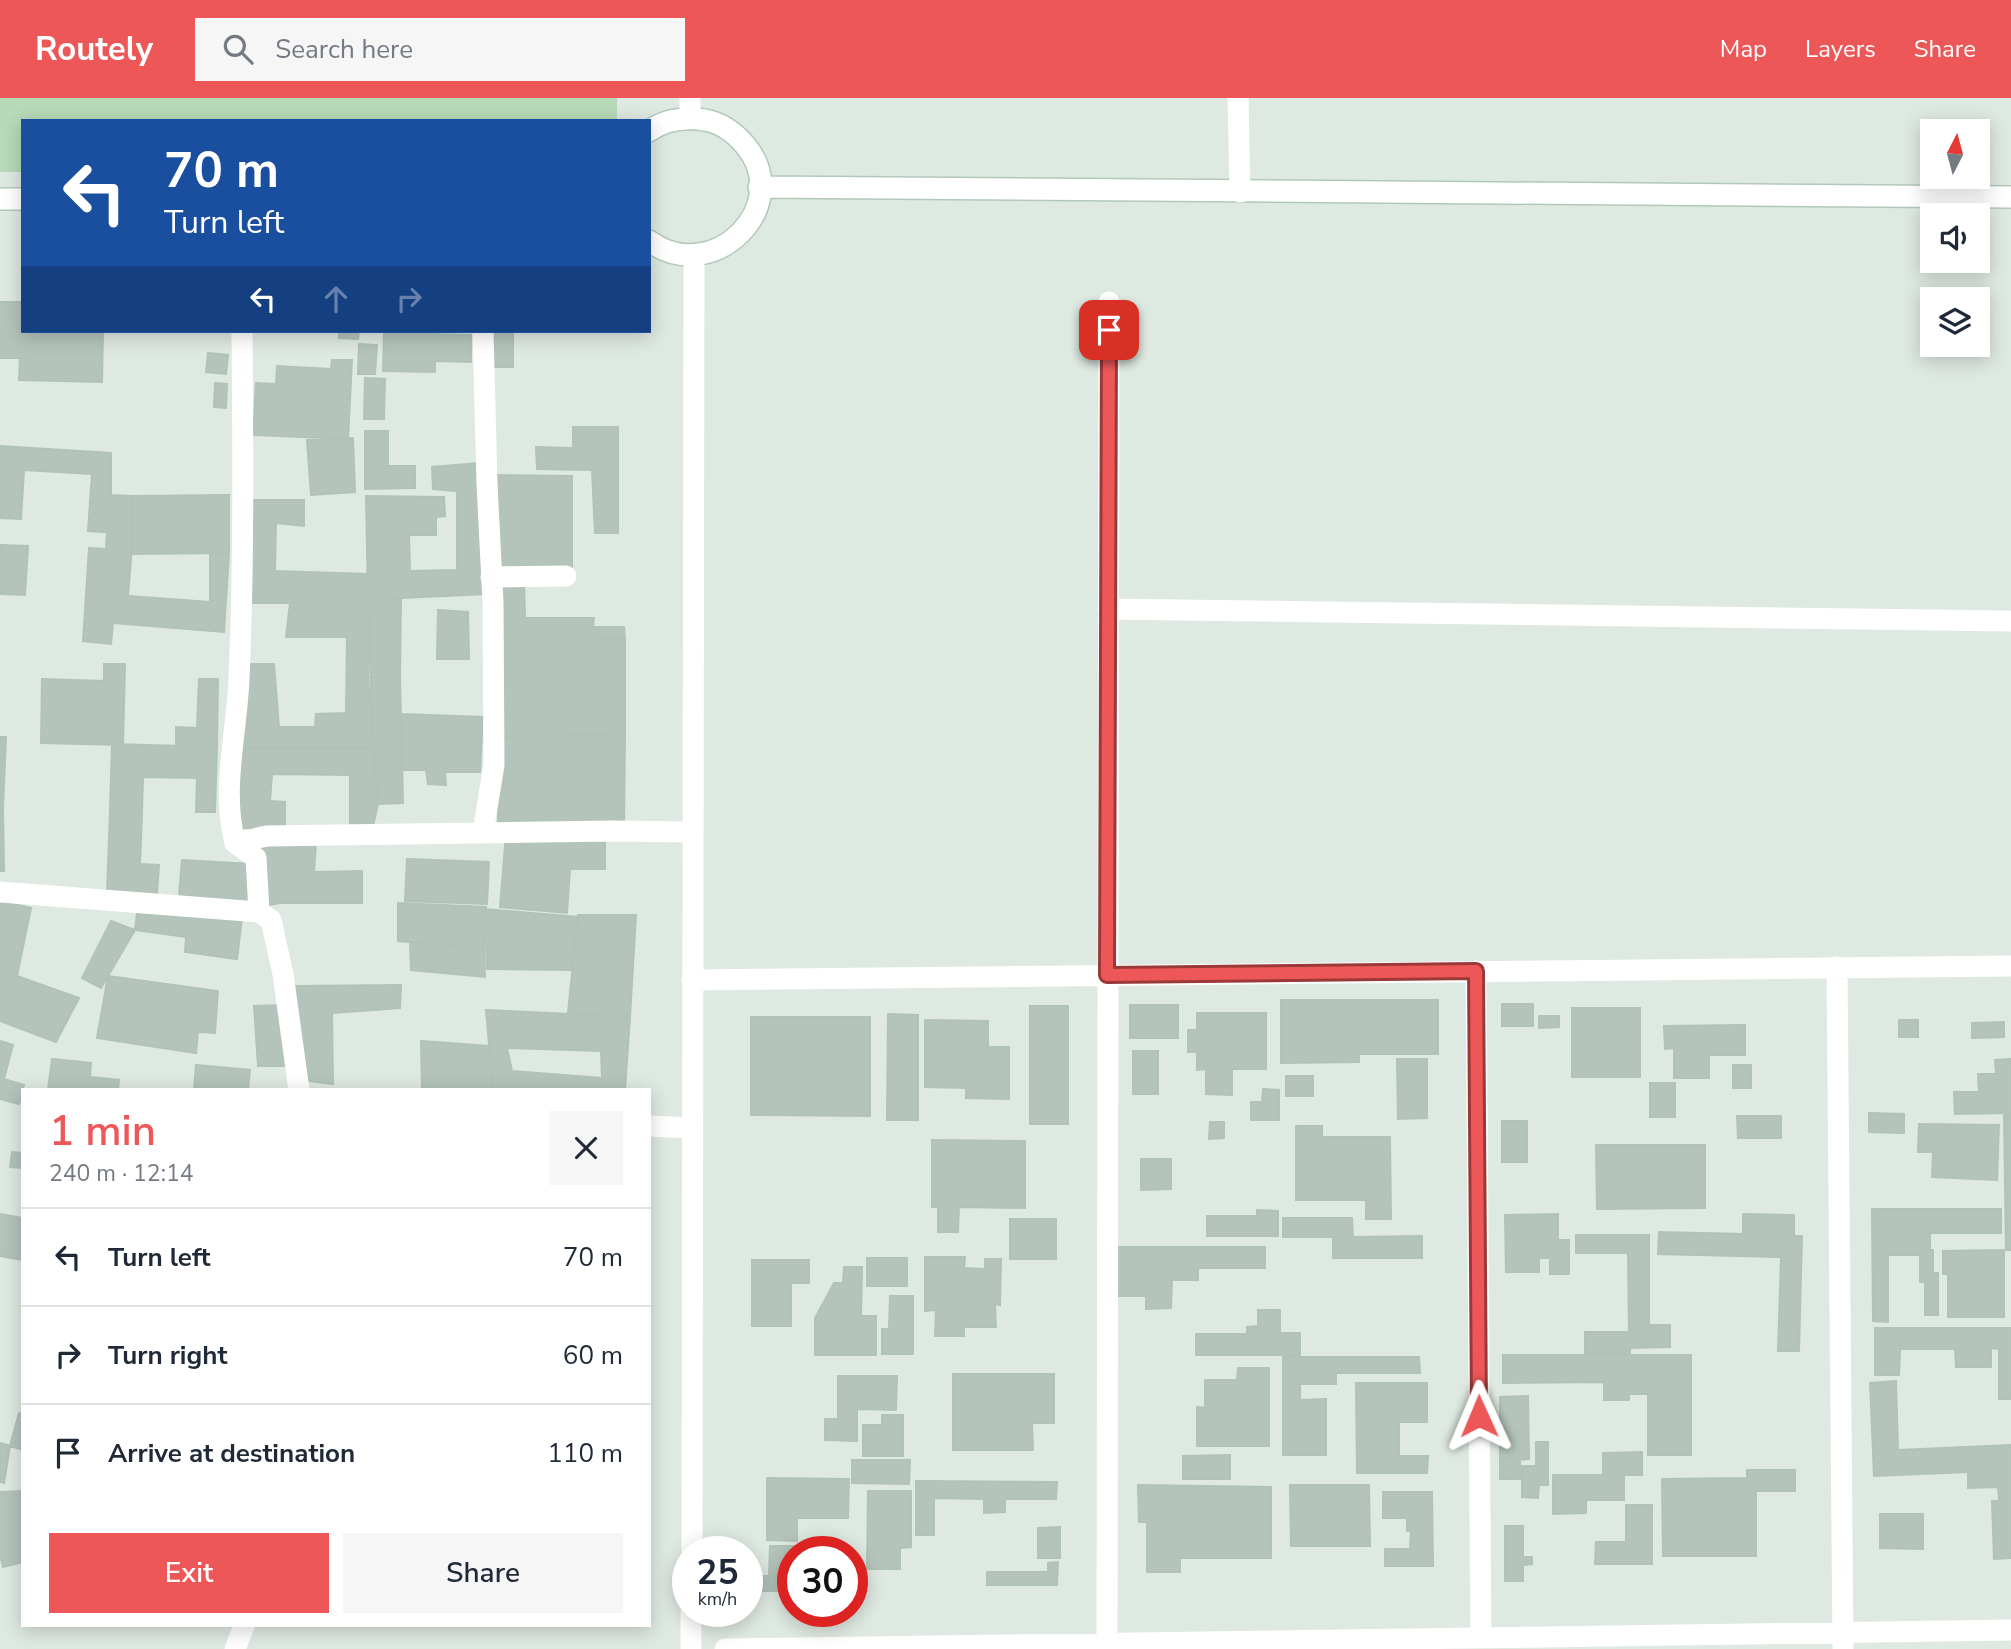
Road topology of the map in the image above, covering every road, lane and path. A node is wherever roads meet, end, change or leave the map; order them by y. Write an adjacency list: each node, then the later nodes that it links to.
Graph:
1 (1238, 98): 5 (street)
2 (690, 108): 3 (street); 4 (street)
3 (651, 130)
4 (759, 187): 5 (street); 10 (street)
5 (1240, 192): 6 (street)
6 (2011, 197)
7 (0, 199): 8 (street)
8 (21, 199)
9 (651, 242): 10 (street)
10 (694, 256): 19 (street)
11 (1109, 302): 16 (street)
12 (242, 333): 20 (street)
13 (483, 333): 15 (street)
14 (566, 576): 15 (street)
15 (491, 577): 18 (street)
16 (1108, 609): 17 (street); 26 (street)
17 (2011, 621)
18 (483, 832): 19 (street); 20 (street)
19 (692, 832): 27 (street)
20 (235, 843): 22 (street)
21 (0, 892): 22 (street)
22 (259, 912): 28 (street)
23 (2011, 966): 24 (street)
24 (1837, 967): 25 (street); 35 (street)
25 (1476, 971): 26 (street); 36 (street)
26 (1107, 975): 27 (street); 37 (street)
27 (692, 979): 30 (street)
28 (299, 1088)
29 (651, 1126): 30 (street)
30 (692, 1128): 31 (street)
31 (692, 1536)
32 (244, 1627): 38 (street)
33 (691, 1627): 39 (street)
34 (2011, 1630): 35 (street)
35 (1843, 1641): 36 (street)
36 (1481, 1643): 37 (street)
37 (1107, 1646): 40 (street)
38 (235, 1649)
39 (691, 1649)
40 (725, 1649)

